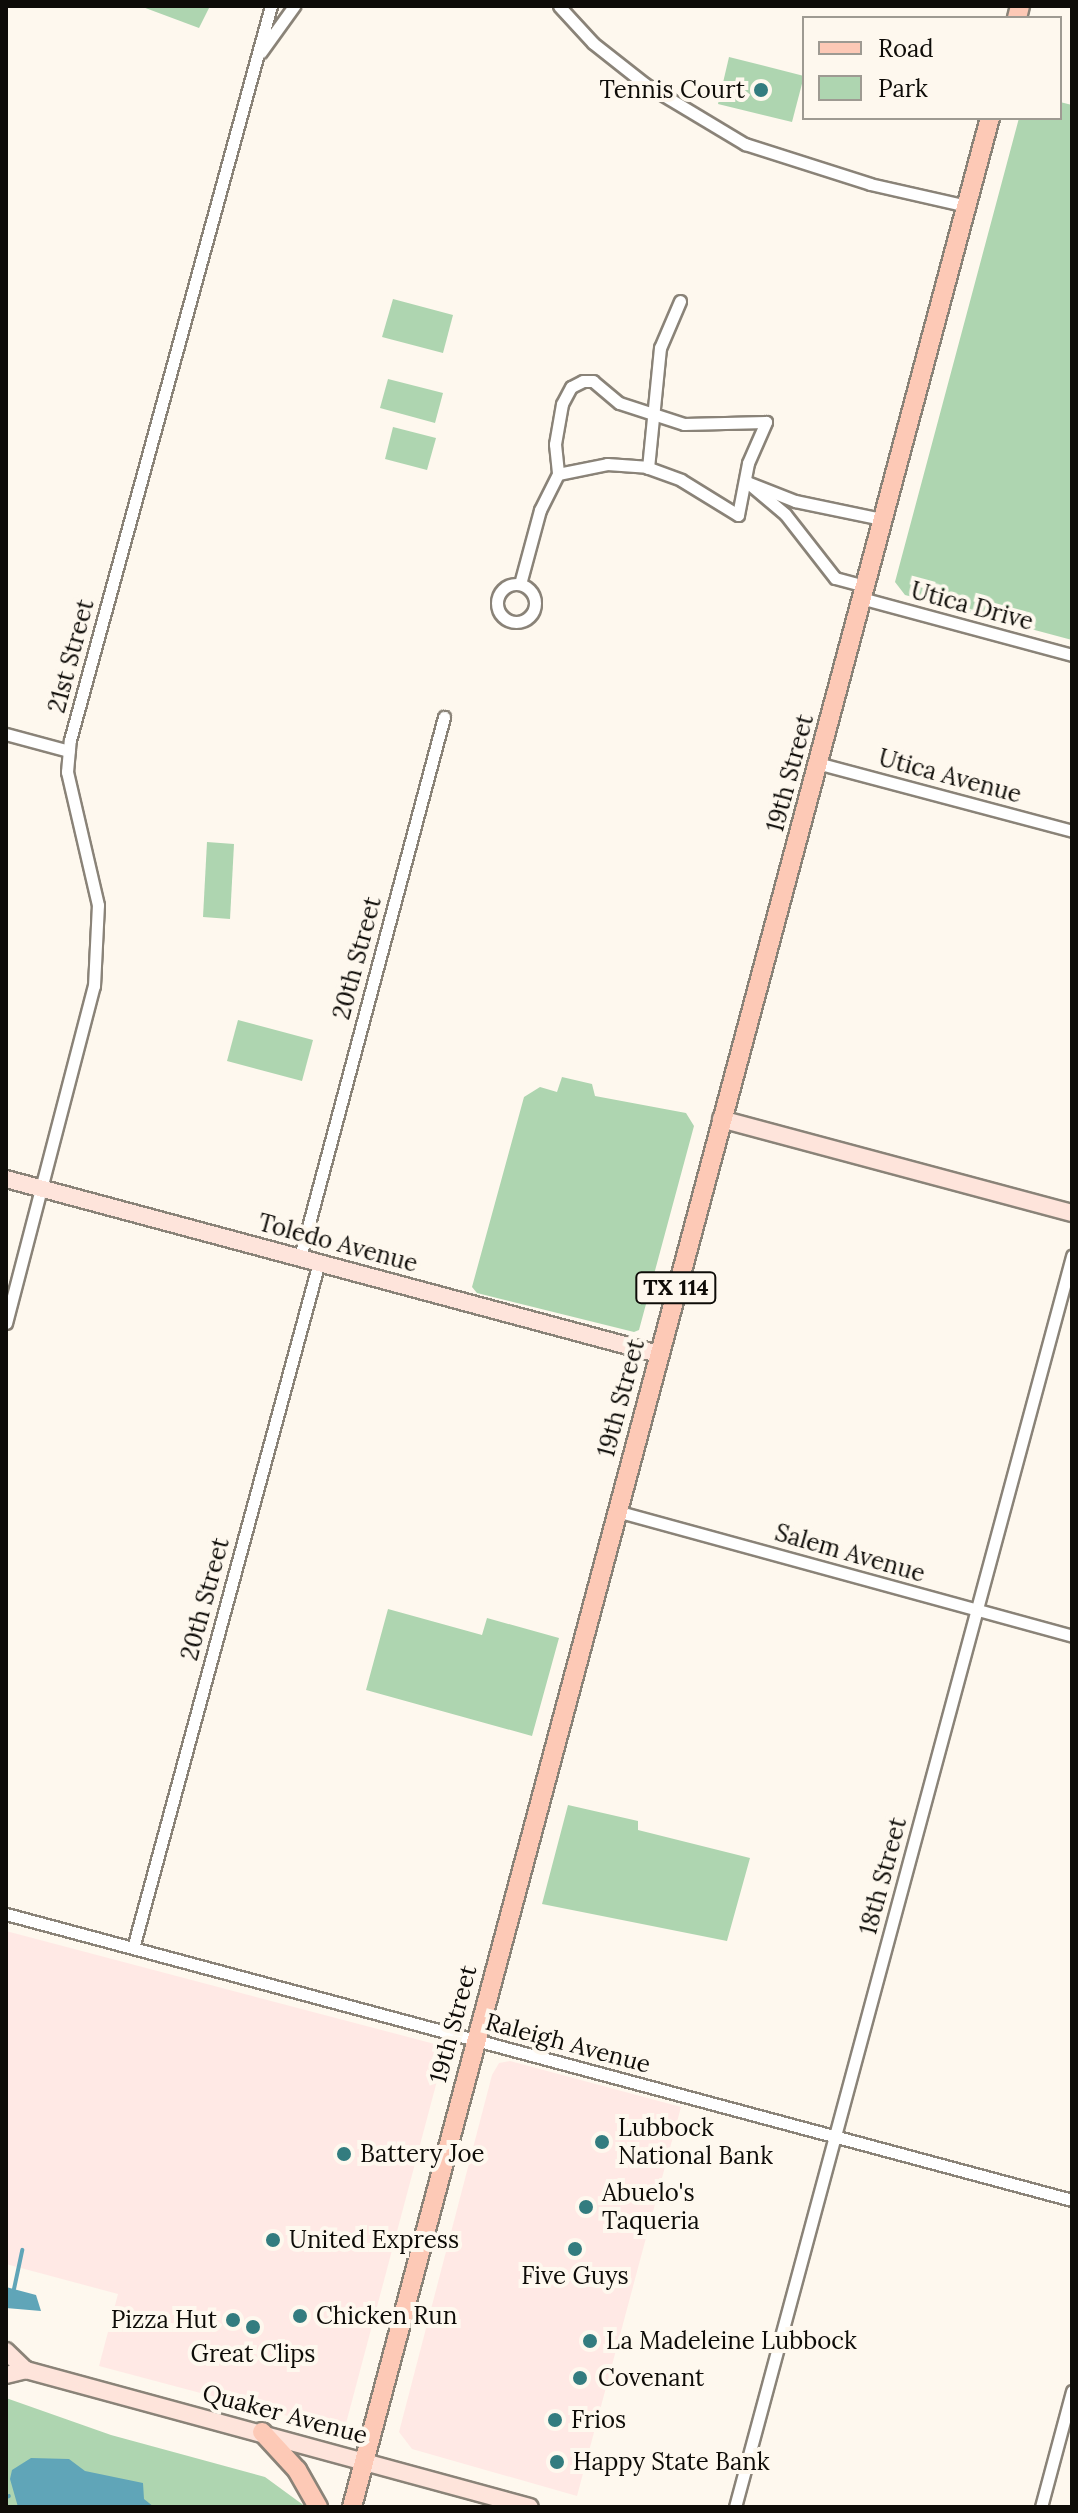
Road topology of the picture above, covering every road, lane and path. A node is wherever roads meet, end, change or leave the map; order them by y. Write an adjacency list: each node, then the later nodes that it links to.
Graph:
1 (271, 6): 4 (street, 21st Street)
2 (294, 6): 4 (street)
3 (559, 6): 6 (street)
4 (256, 59): 18 (street, 21st Street)
5 (989, 120): 6 (main road, 19th Street / TX 114)
6 (967, 206): 12 (main road, 19th Street / TX 114)
7 (680, 301): 8 (street)
8 (656, 416): 9 (street); 10 (street); 11 (street)
9 (648, 468): 10 (street); 11 (street)
10 (558, 474): 13 (street)
11 (747, 482): 12 (street); 14 (street, Utica Drive)
12 (882, 519): 14 (main road, 19th Street / TX 114)
13 (520, 584)
14 (863, 592): 15 (street, Utica Drive); 19 (main road, 19th Street / TX 114)
15 (1072, 655)
16 (444, 717): 26 (street, 20th Street)
17 (6, 734): 18 (street)
18 (69, 751): 23 (street, 21st Street)
19 (817, 763): 20 (street, Utica Avenue); 21 (main road, 19th Street / TX 114)
20 (1072, 831)
21 (721, 1119): 24 (street); 29 (main road, 19th Street / TX 114)
22 (6, 1179): 23 (street, Toledo Avenue)
23 (42, 1189): 26 (street, Toledo Avenue); 28 (street, 21st Street)
24 (1072, 1213)
25 (1072, 1256): 31 (street, 18th Street)
26 (300, 1257): 27 (street, Toledo Avenue)
27 (319, 1262): 29 (street, Toledo Avenue); 34 (street, 20th Street)
28 (6, 1323)
29 (658, 1354): 30 (main road, 19th Street / TX 114)
30 (616, 1511): 31 (street, Salem Avenue); 35 (main road, 19th Street / TX 114)
31 (977, 1611): 32 (street, Salem Avenue); 36 (street, 18th Street)
32 (1072, 1636)
33 (6, 1914): 34 (street, Raleigh Avenue)
34 (133, 1948): 35 (street, Raleigh Avenue)
35 (474, 2040): 36 (street, Raleigh Avenue); 43 (main road, 19th Street / TX 114)
36 (835, 2137): 37 (street, Raleigh Avenue); 47 (street, 18th Street)
37 (1072, 2200)
38 (6, 2351): 39 (street, Quaker Avenue)
39 (26, 2370): 40 (street, Quaker Avenue); 42 (street, Quaker Avenue)
40 (6, 2375)
41 (1072, 2391): 48 (street)
42 (262, 2432): 43 (street, Quaker Avenue); 44 (main road)
43 (364, 2459): 45 (main road, 19th Street / TX 114); 46 (street, Quaker Avenue)
44 (318, 2507)
45 (352, 2507)
46 (530, 2507)
47 (735, 2507)
48 (1041, 2507)

